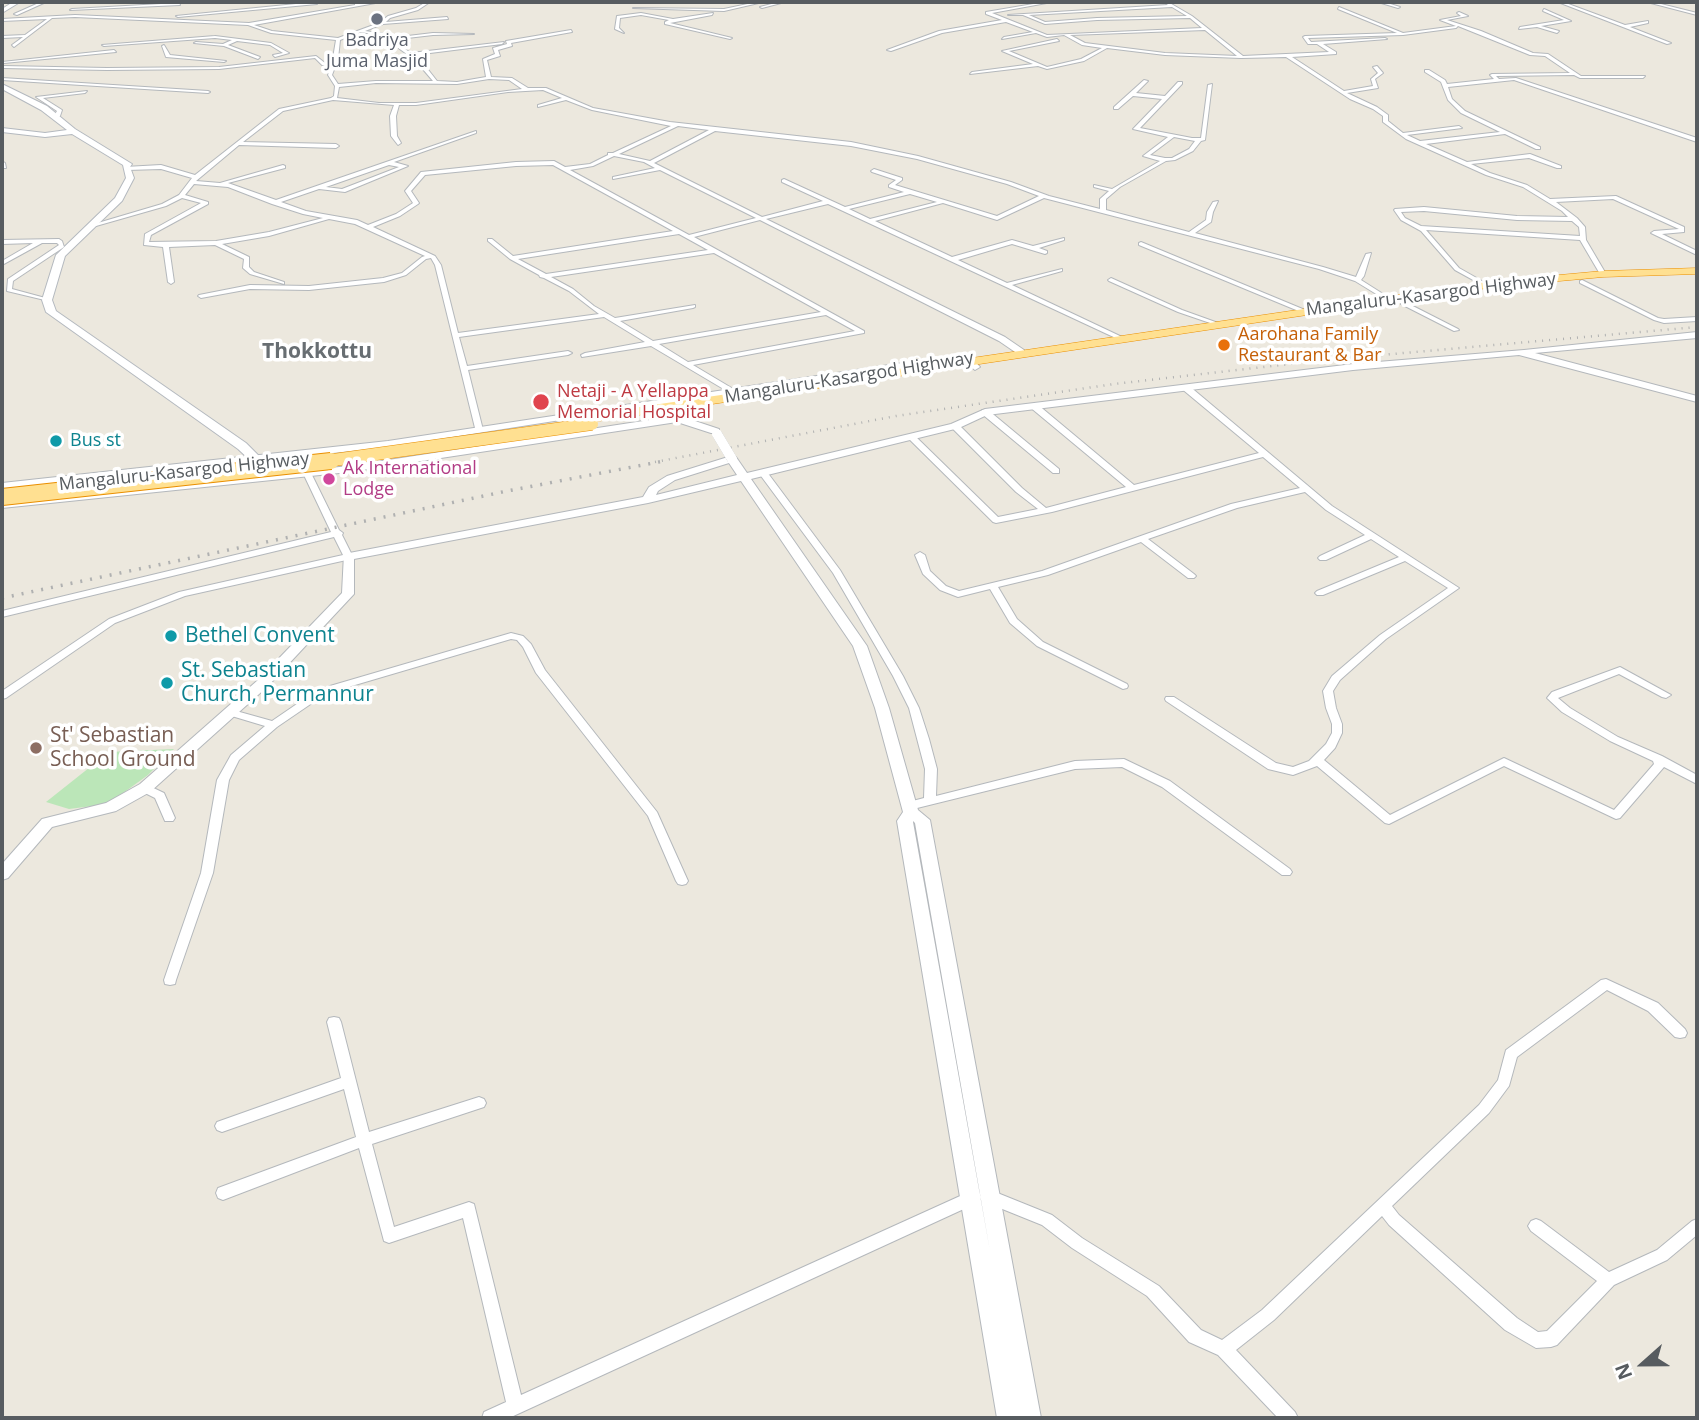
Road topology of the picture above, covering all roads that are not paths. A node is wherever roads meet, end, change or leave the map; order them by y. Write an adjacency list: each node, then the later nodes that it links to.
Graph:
1 (15, 2): 28 (main road)
2 (44, 2): 42 (street)
3 (254, 2): 24 (street)
4 (379, 2): 18 (street)
5 (428, 2): 47 (street)
6 (704, 2): 30 (street)
7 (783, 2): 20 (street)
8 (1050, 2): 38 (street)
9 (1380, 2): 22 (street)
10 (1560, 2): 23 (street)
11 (1649, 2): 21 (street)
12 (181, 3): 17 (street); 43 (street)
13 (283, 3): 14 (street); 24 (street)
14 (316, 3)
15 (1185, 3): 19 (street)
16 (1687, 3): 21 (street)
17 (148, 4): 37 (street)
18 (357, 4): 49 (street)
19 (1170, 4): 36 (street); 41 (street)
20 (761, 5): 30 (street)
21 (1667, 6): 34 (street)
22 (1398, 7)
23 (1570, 7): 31 (street); 54 (street)
24 (256, 8): 29 (street)
25 (632, 8): 26 (street)
26 (645, 8): 30 (street); 35 (street)
27 (1339, 8): 65 (street)
28 (2, 9)
29 (236, 10): 43 (street); 49 (street)
30 (724, 10): 44 (street)
31 (1544, 10): 32 (street); 53 (street)
32 (1533, 12)
33 (1459, 13): 52 (street)
34 (1697, 13)
35 (640, 14): 44 (street); 60 (street)
36 (1023, 14): 38 (street); 48 (street)
37 (53, 16): 39 (street); 43 (street); 66 (street)
38 (993, 16): 45 (street)
39 (19, 18): 42 (street); 50 (street)
40 (447, 18): 47 (street)
41 (1192, 18): 48 (street); 56 (street)
42 (3, 19)
43 (177, 19): 49 (street)
44 (673, 20): 69 (street)
45 (1006, 21): 51 (street); 83 (street)
46 (1647, 22): 54 (street)
47 (381, 23): 58 (street)
48 (1045, 23): 51 (street); 64 (street)
49 (248, 24): 57 (street)
50 (10, 25)
51 (1016, 25): 62 (street)
52 (1459, 26): 65 (street); 94 (street)
53 (1532, 26): 55 (street); 61 (street)
54 (1624, 26): 77 (street)
55 (1520, 28)
56 (1207, 29): 64 (street); 85 (street)
57 (261, 30): 71 (street); 72 (street)
58 (360, 31): 68 (street); 72 (street)
59 (571, 31): 74 (street)
60 (622, 32)
61 (1558, 32)
62 (1037, 33): 64 (street); 70 (street)
63 (472, 34): 68 (street)
64 (1065, 34): 75 (street)
65 (1404, 34): 76 (street)
66 (24, 36): 67 (street); 80 (street)
67 (2, 37)
68 (402, 38): 84 (street)
69 (730, 38)
70 (1004, 38)
71 (244, 39): 78 (street); 79 (street); 87 (street)
72 (338, 39): 89 (street)
73 (1385, 39): 76 (street)
74 (508, 42): 84 (street); 96 (street)
75 (1077, 42): 82 (street); 90 (street)
76 (1319, 43): 86 (street)
77 (1669, 43)
78 (104, 45)
79 (223, 45): 81 (street); 87 (street)
80 (14, 46)
81 (164, 46): 87 (street); 88 (street)
82 (1105, 48): 85 (street); 90 (street)
83 (890, 50)
84 (411, 54): 99 (street)
85 (1244, 55): 86 (street)
86 (1287, 56): 109 (street)
87 (258, 58)
88 (2, 64): 89 (street)
89 (332, 65): 103 (street)
90 (1036, 65): 93 (street)
91 (1375, 67): 109 (street)
92 (1427, 71): 104 (street)
93 (972, 73)
94 (1573, 74): 95 (street); 98 (street)
95 (1643, 77)
96 (489, 78): 99 (street); 107 (street)
97 (2, 79): 108 (street)
98 (1498, 80): 104 (street); 127 (street)
99 (435, 81): 103 (street)
100 (1146, 81): 110 (street)
101 (1180, 83): 111 (street)
102 (1210, 85): 128 (street)
103 (337, 86): 112 (street)
104 (1444, 86): 124 (street)
105 (2, 89): 117 (main road); 123 (main road)
106 (109, 89): 117 (street)
107 (526, 89): 113 (street); 114 (street)
108 (208, 92)
109 (1343, 92): 126 (street)
110 (1132, 94): 111 (street); 116 (street)
111 (1166, 98): 125 (street)
112 (333, 99): 114 (street); 130 (street)
113 (564, 99): 115 (street); 118 (street)
114 (397, 104): 131 (street)
115 (540, 107)
116 (1116, 108)
117 (57, 116): 123 (main road)
118 (677, 125): 121 (street); 134 (street)
119 (1459, 128): 126 (street)
120 (2, 130): 123 (main road)
121 (713, 130): 137 (street); 154 (street)
122 (474, 132): 136 (street)
123 (70, 133): 139 (main road)
124 (1504, 133): 129 (street); 133 (street)
125 (1171, 135): 128 (street); 135 (street)
126 (1402, 135): 129 (street)
127 (1697, 139)
128 (1199, 140): 135 (street)
129 (1419, 143): 138 (street)
130 (240, 144): 132 (street); 146 (street)
131 (398, 144)
132 (336, 146)
133 (1538, 148)
134 (610, 154): 137 (street); 143 (street)
135 (1165, 160): 151 (street)
136 (388, 162): 150 (street); 150 (street)
137 (650, 163): 142 (street)
138 (1466, 164): 141 (street); 155 (street)
139 (126, 167): 146 (street); 166 (main road)
140 (283, 167): 148 (street)
141 (1559, 167)
142 (661, 168): 145 (street); 163 (street)
143 (561, 169): 167 (street); 169 (street)
144 (874, 171): 152 (street)
145 (615, 178)
146 (194, 179): 148 (street); 153 (street)
147 (784, 181): 156 (street)
148 (220, 183): 159 (street)
149 (1096, 186): 151 (street)
150 (318, 187): 159 (street)
151 (1114, 191): 161 (street)
152 (909, 192): 157 (street); 160 (street)
153 (181, 196): 166 (street); 180 (street)
154 (1044, 196): 157 (street); 161 (street)
155 (1548, 201): 164 (street); 186 (street)
156 (829, 202): 160 (street); 163 (street)
157 (943, 202): 165 (street)
158 (1216, 202): 170 (street)
159 (274, 203): 162 (street)
160 (844, 209): 165 (street)
161 (1103, 210): 170 (street)
162 (335, 217): 167 (street); 178 (street)
163 (759, 218): 171 (street); 220 (street)
164 (1575, 219): 168 (street); 172 (street)
165 (870, 221): 190 (street)
166 (94, 225): 181 (main road)
167 (370, 226): 188 (street)
168 (1420, 228): 172 (street); 203 (street)
169 (679, 232): 171 (street); 189 (street)
170 (1191, 233): 198 (street)
171 (687, 237): 184 (street)
172 (1583, 238): 194 (street)
173 (1062, 239): 182 (street)
174 (490, 240): 189 (street)
175 (41, 241): 177 (street); 181 (street); 191 (street)
176 (2, 242): 177 (street)
177 (17, 243): 183 (street)
178 (216, 243): 180 (street); 201 (street)
179 (1141, 244): 209 (street)
180 (166, 245): 199 (street)
181 (65, 246): 206 (main road); 206 (street)
182 (1034, 248): 185 (street); 190 (street)
183 (2, 249)
184 (716, 251): 195 (street); 210 (street)
185 (1045, 252)
186 (1697, 253)
187 (1369, 254): 198 (street)
188 (432, 256): 204 (street); 216 (street)
189 (512, 258): 195 (street)
190 (953, 259): 202 (street)
191 (2, 263)
192 (1060, 270): 202 (street)
193 (1697, 271): 194 (highway, Mangaluru-Kasargod Highway)
194 (1603, 274): 203 (highway, Mangaluru-Kasargod Highway)
195 (542, 276): 211 (street)
196 (1697, 277): 200 (highway, Mangaluru-Kasargod Highway)
197 (1111, 280): 214 (street)
198 (1357, 281): 205 (street)
199 (171, 282)
200 (1582, 282): 207 (highway, Mangaluru-Kasargod Highway); 212 (street)
201 (287, 283)
202 (1006, 285): 218 (street)
203 (1486, 285): 205 (highway, Mangaluru-Kasargod Highway)
204 (201, 296)
205 (1388, 299): 209 (highway, Mangaluru-Kasargod Highway)
206 (47, 300): 241 (main road)
207 (1403, 303): 215 (street); 225 (highway, Mangaluru-Kasargod Highway)
208 (693, 306): 213 (street)
209 (1303, 312): 214 (highway, Mangaluru-Kasargod Highway)
210 (827, 313): 219 (street); 224 (street)
211 (606, 315): 213 (street); 216 (street)
212 (1697, 319)
213 (614, 320): 219 (street)
214 (1218, 324): 218 (highway, Mangaluru-Kasargod Highway)
215 (1456, 330)
216 (457, 335): 226 (street)
217 (1697, 335): 221 (street)
218 (1120, 338): 220 (highway, Mangaluru-Kasargod Highway)
219 (654, 344): 223 (street); 224 (street)
220 (1021, 352): 225 (highway, Mangaluru-Kasargod Highway)
221 (1519, 352): 227 (street); 229 (street)
222 (568, 353): 226 (street)
223 (585, 355)
224 (688, 364): 228 (street)
225 (972, 364): 228 (highway, Mangaluru-Kasargod Highway); 232 (highway, Mangaluru-Kasargod Highway)
226 (465, 368): 236 (street)
227 (1185, 387): 231 (street); 239 (street)
228 (734, 393): 230 (street); 232 (highway, Mangaluru-Kasargod Highway)
229 (1697, 399)
230 (671, 401): 232 (street); 236 (street)
231 (1034, 406): 233 (street); 248 (street)
232 (696, 409): 234 (street); 237 (street); 250 (highway, Mangaluru-Kasargod Highway, bridge)
233 (985, 412): 235 (street); 242 (street)
234 (677, 419): 237 (street); 243 (street)
235 (955, 426): 238 (street); 253 (street)
236 (480, 430): 241 (street)
237 (716, 433): 240 (street, bridge)
238 (911, 437): 244 (street); 253 (street)
239 (1265, 454): 248 (street); 249 (street)
240 (732, 459): 246 (street); 251 (street)
241 (257, 460): 245 (main road); 247 (street)
242 (1056, 471)
243 (307, 473): 245 (street); 254 (street)
244 (764, 474): 246 (street); 275 (street)
245 (265, 476): 252 (street)
246 (747, 478): 251 (street); 276 (street)
247 (2, 486)
248 (1132, 488): 253 (street)
249 (1307, 489): 255 (street); 256 (street)
250 (2, 494)
251 (648, 500): 258 (street)
252 (2, 505)
253 (1044, 510)
254 (339, 533): 258 (street); 264 (street)
255 (1371, 536): 259 (street); 260 (street)
256 (1142, 539): 261 (street); 262 (street)
257 (920, 555): 262 (street)
258 (348, 557): 267 (street); 269 (street)
259 (1323, 558)
260 (1404, 558): 263 (street); 272 (street)
261 (1191, 576)
262 (993, 586): 265 (street)
263 (1320, 593)
264 (2, 614)
265 (1123, 686)
266 (1665, 695): 271 (street)
267 (2, 696)
268 (1170, 699): 272 (street)
269 (229, 712): 270 (street); 274 (street)
270 (273, 725): 280 (street); 281 (street)
271 (1658, 759): 272 (street); 273 (street)
272 (1317, 760)
273 (1697, 780)
274 (145, 789): 277 (street); 279 (street)
275 (930, 801): 276 (street); 278 (street)
276 (910, 810): 289 (street)
277 (169, 818)
278 (1286, 872)
279 (2, 874)
280 (682, 881)
281 (170, 981)
282 (334, 1022): 284 (street)
283 (1680, 1033): 290 (street)
284 (349, 1081): 286 (street); 287 (street)
285 (478, 1103): 287 (street)
286 (222, 1126)
287 (364, 1140): 288 (street); 295 (street)
288 (223, 1193)
289 (981, 1197): 294 (street); 295 (street); 297 (street); 298 (street)
290 (1383, 1206): 293 (street); 294 (street)
291 (1536, 1226): 293 (street)
292 (1697, 1226): 293 (street)
293 (1608, 1280)
294 (1224, 1349): 299 (street)
295 (515, 1406): 296 (street)
296 (490, 1418)
297 (1008, 1418)
298 (1030, 1418)
299 (1289, 1418)

